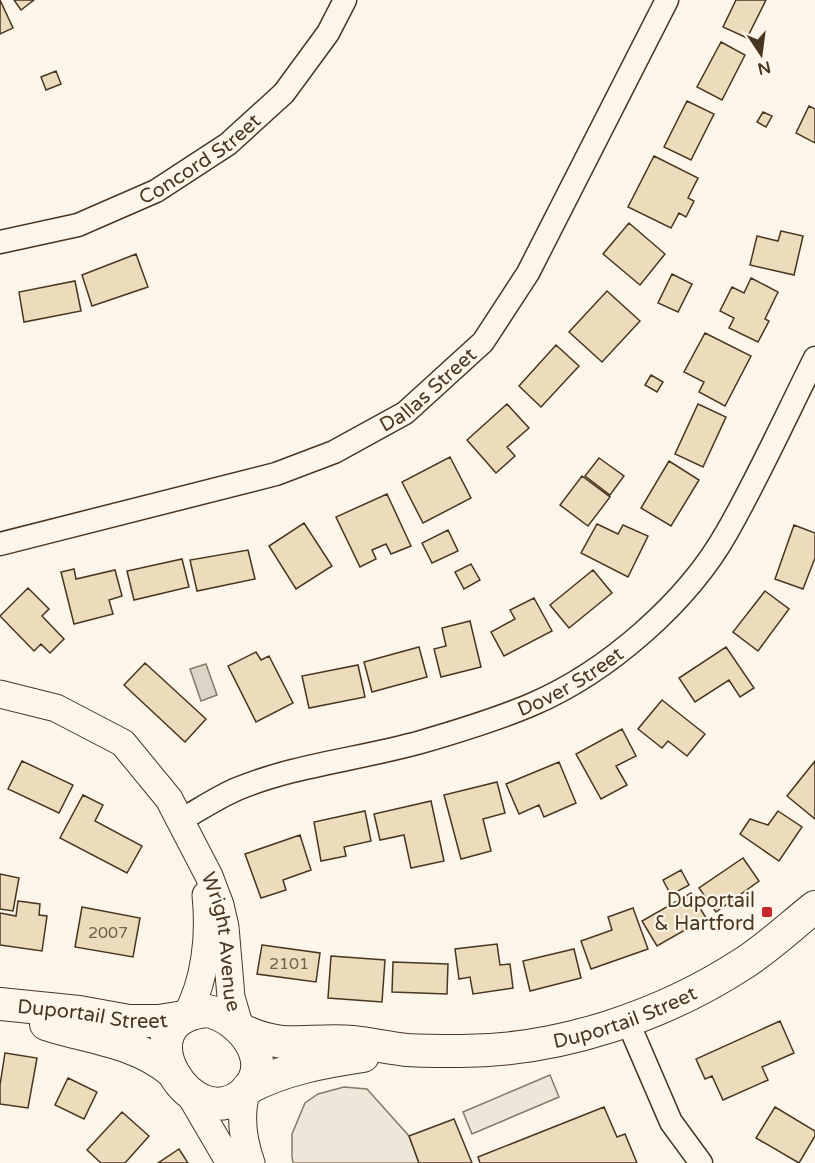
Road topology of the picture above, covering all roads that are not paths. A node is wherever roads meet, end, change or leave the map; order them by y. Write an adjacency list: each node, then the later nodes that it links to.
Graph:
1 (345, 0): 3 (street, Concord Street)
2 (667, 0): 5 (street, Dallas Street)
3 (0, 242)
4 (815, 358): 7 (street, Dover Street)
5 (0, 544)
6 (0, 694): 7 (street, Wright Avenue)
7 (181, 820): 8 (street, Wright Avenue)
8 (200, 858): 11 (street, Wright Avenue); 13 (street, Wright Avenue)
9 (815, 907): 12 (main road, Duportail Street)
10 (0, 1005): 11 (main road, Duportail Street); 15 (main road, Duportail Street)
11 (185, 1016): 13 (main road); 15 (main road)
12 (627, 1020): 14 (main road, Duportail Street); 19 (street)
13 (241, 1029): 14 (main road, Duportail Street); 16 (main road)
14 (406, 1050): 16 (main road, Duportail Street)
15 (180, 1081): 16 (main road); 17 (street)
16 (248, 1089): 18 (street)
17 (230, 1163)
18 (251, 1163)
19 (701, 1163)

